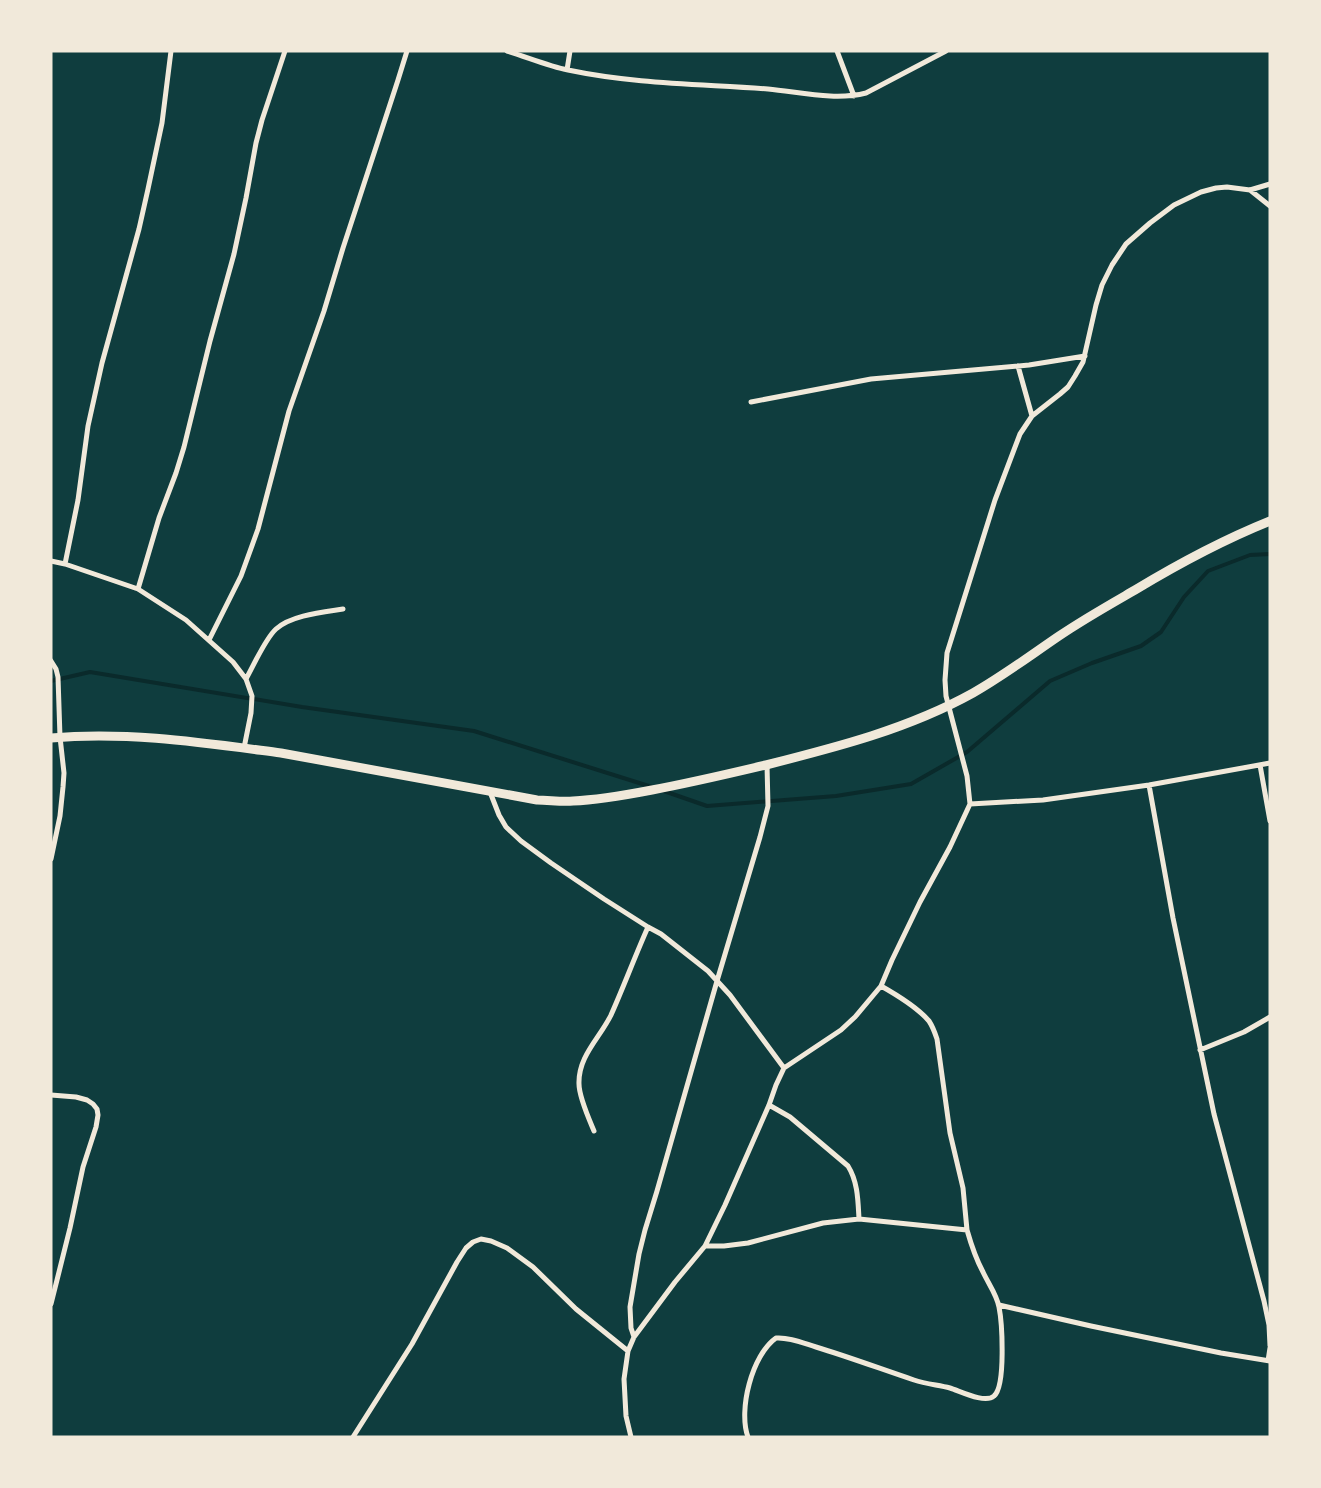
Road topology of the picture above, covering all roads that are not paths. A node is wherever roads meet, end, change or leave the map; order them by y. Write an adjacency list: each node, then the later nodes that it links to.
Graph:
1 (171, 51): 19 (street)
2 (285, 51): 20 (street)
3 (406, 51): 22 (street)
4 (507, 51): 8 (street)
5 (570, 51): 8 (street)
6 (837, 51): 9 (street)
7 (946, 51): 9 (street)
8 (567, 70): 9 (street)
9 (854, 96)
10 (1270, 184): 11 (street)
11 (1250, 190): 12 (street); 13 (street)
12 (1270, 206)
13 (1085, 356): 14 (street); 16 (street)
14 (1018, 366): 15 (street); 16 (street)
15 (751, 402)
16 (1032, 416): 25 (street)
17 (1270, 521): 25 (main road)
18 (51, 561): 19 (street)
19 (65, 564): 20 (street)
20 (138, 589): 22 (street)
21 (343, 609): 24 (street)
22 (209, 640): 24 (street)
23 (51, 661): 26 (street)
24 (246, 679): 27 (street)
25 (949, 705): 29 (main road); 33 (street)
26 (56, 738): 27 (main road); 35 (street)
27 (244, 748): 32 (main road)
28 (1270, 763): 30 (street)
29 (767, 765): 32 (main road); 37 (street)
30 (1260, 765): 31 (street); 34 (street)
31 (1149, 785): 33 (street); 40 (street)
32 (490, 792): 36 (street)
33 (970, 804): 38 (street)
34 (1270, 821)
35 (51, 859)
36 (648, 927): 37 (street); 44 (street)
37 (717, 981): 41 (street); 50 (street)
38 (881, 986): 41 (street); 46 (street)
39 (1270, 1017): 40 (street)
40 (1200, 1050): 51 (street)
41 (784, 1068): 43 (street)
42 (51, 1095): 48 (street)
43 (769, 1105): 45 (street); 47 (street)
44 (594, 1131)
45 (859, 1219): 46 (street); 47 (street)
46 (967, 1230): 49 (street)
47 (705, 1246): 50 (street)
48 (51, 1304)
49 (999, 1304): 53 (street); 56 (street)
50 (634, 1337): 52 (street)
51 (1270, 1347): 53 (street)
52 (628, 1351): 54 (street); 55 (street)
53 (1269, 1361)
54 (353, 1437)
55 (631, 1437)
56 (748, 1437)

